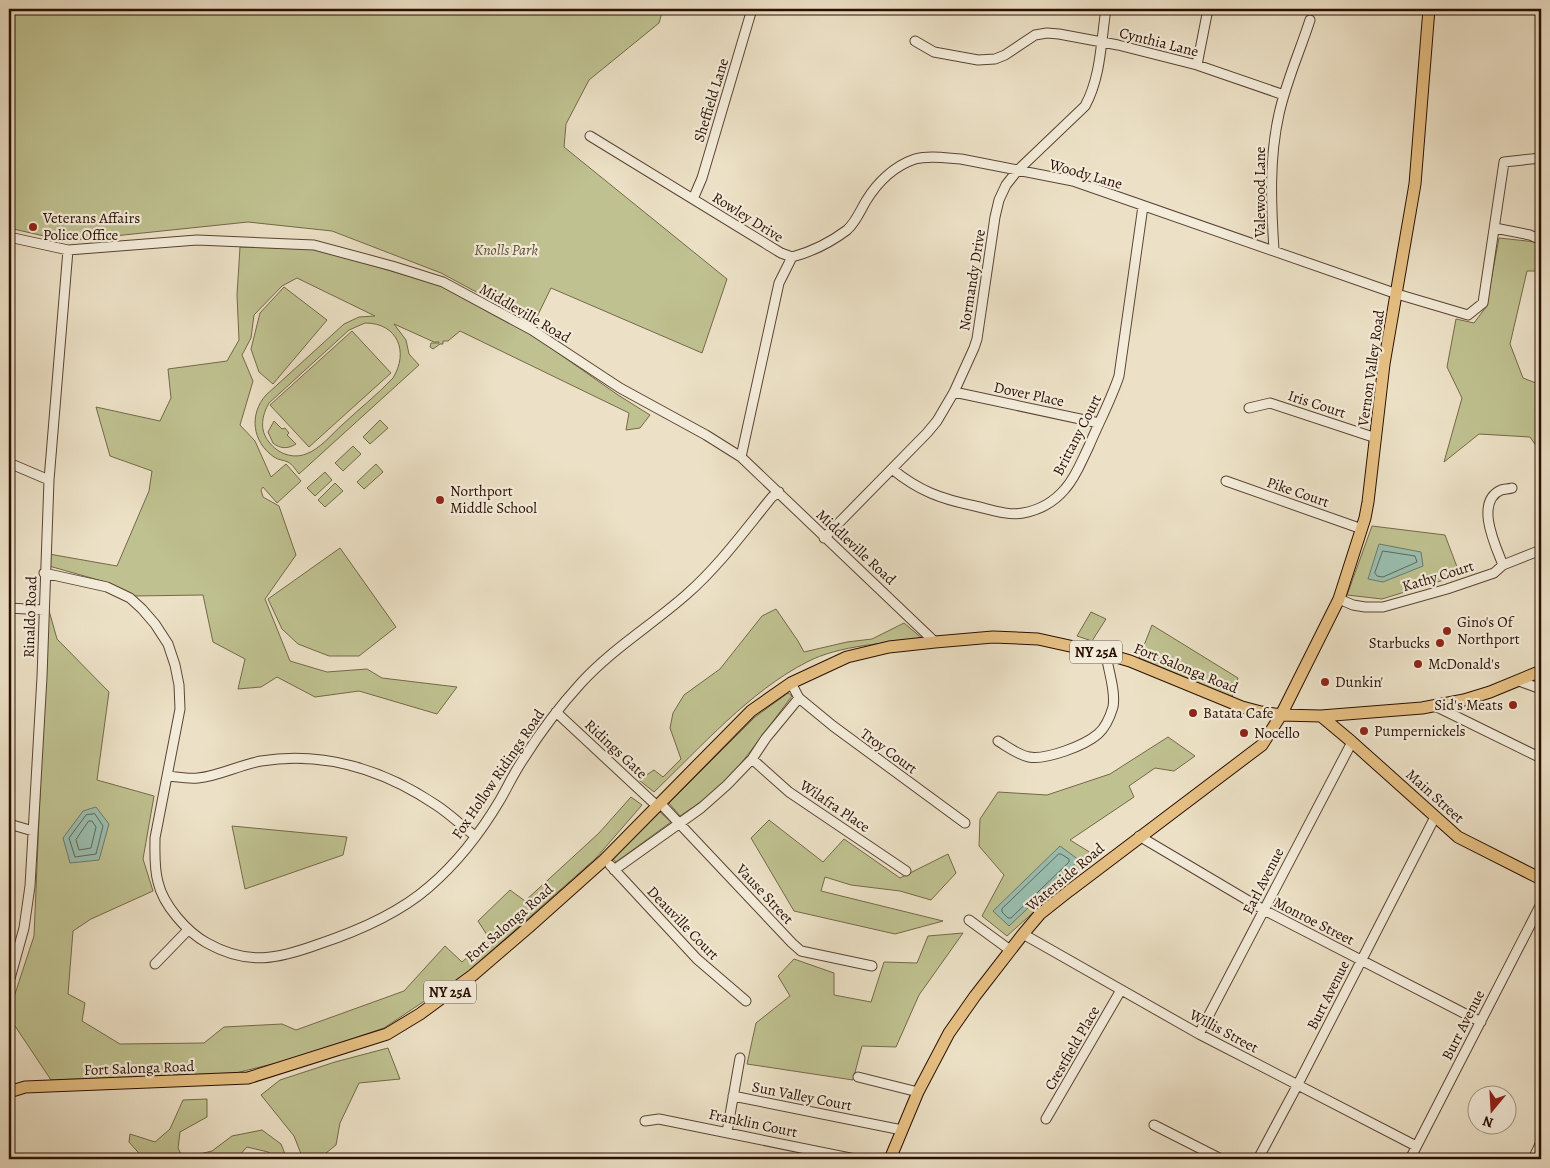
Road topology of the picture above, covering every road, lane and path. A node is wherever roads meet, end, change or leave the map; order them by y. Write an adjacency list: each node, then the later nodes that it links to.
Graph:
1 (752, 9): 13 (street, Sheffield Lane)
2 (1106, 9): 7 (street, Normandy Drive)
3 (1208, 9): 8 (street)
4 (1429, 9): 21 (main road, Vernon Valley Road)
5 (1310, 20): 9 (street, Valewood Lane)
6 (915, 41): 7 (street, Cynthia Lane)
7 (1100, 42): 8 (street, Cynthia Lane); 12 (street, Normandy Drive)
8 (1197, 65): 9 (street, Cynthia Lane)
9 (1284, 95): 19 (street, Valewood Lane)
10 (590, 136): 13 (street, Rowley Drive)
11 (1541, 158): 15 (street)
12 (1017, 170): 14 (street, Woody Lane); 20 (street, Woody Lane); 22 (street, Normandy Drive)
13 (693, 199): 20 (street, Rowley Drive)
14 (1143, 206): 19 (street, Woody Lane); 24 (street, Brittany Court)
15 (1495, 228): 17 (street); 21 (street, Woody Lane)
16 (9, 237): 18 (street, Middleville Road)
17 (1541, 240)
18 (68, 250): 26 (street, Middleville Road); 29 (street, Rinaldo Road)
19 (1274, 250): 21 (street, Woody Lane)
20 (792, 257): 26 (street, Rowley Drive)
21 (1396, 294): 25 (main road, Vernon Valley Road)
22 (954, 392): 24 (street, Dover Place); 28 (street, Normandy Drive)
23 (1248, 408): 25 (street, Iris Court)
24 (1099, 423): 28 (street, Brittany Court)
25 (1376, 438): 33 (main road, Vernon Valley Road)
26 (741, 457): 32 (street, Middleville Road)
27 (9, 463): 29 (street)
28 (892, 469): 34 (street, Normandy Drive)
29 (48, 480): 37 (street, Rinaldo Road)
30 (1226, 481): 33 (street, Pike Court)
31 (1512, 488): 36 (street)
32 (779, 492): 34 (street, Middleville Road); 49 (street, Fox Hollow Ridings Road)
33 (1362, 529): 38 (main road, Vernon Valley Road)
34 (824, 538): 41 (street, Middleville Road)
35 (1541, 550): 36 (street, Kathy Court)
36 (1503, 565): 38 (street, Kathy Court)
37 (44, 573): 40 (street, Rinaldo Road); 56 (street, Fox Hollow Ridings Road)
38 (1339, 599): 50 (main road, Vernon Valley Road)
39 (9, 608): 40 (street)
40 (44, 610): 62 (street, Rinaldo Road)
41 (935, 642): 42 (main road, Fort Salonga Road / NY 25A); 45 (main road, Fort Salonga Road / NY 25A)
42 (1106, 654): 50 (main road, Fort Salonga Road / NY 25A); 52 (street)
43 (1541, 670): 44 (main road, Fort Salonga Road / NY 25A)
44 (1519, 681): 46 (street); 48 (main road, Fort Salonga Road / NY 25A)
45 (791, 683): 47 (street); 57 (main road, Fort Salonga Road / NY 25A)
46 (1541, 689)
47 (799, 698): 55 (street); 60 (street, Troy Court)
48 (1435, 706): 51 (main road, Fort Salonga Road / NY 25A); 54 (street)
49 (556, 712): 57 (street, Ridings Gate); 63 (street, Fox Hollow Ridings Road)
50 (1281, 715): 51 (main road, Fort Salonga Road / NY 25A); 64 (main road, Waterside Road)
51 (1321, 716): 53 (main road, Main Street)
52 (998, 741)
53 (1352, 742): 58 (main road, Main Street); 70 (street, Earl Avenue)
54 (1541, 758)
55 (752, 759): 59 (street); 67 (street, Wilafra Place)
56 (168, 776): 63 (street); 72 (street, Fox Hollow Ridings Road)
57 (659, 804): 59 (street, Vause Street); 65 (main road, Fort Salonga Road / NY 25A)
58 (1435, 817): 68 (main road, Main Street); 75 (street, Burt Avenue)
59 (680, 822): 66 (street); 77 (street, Vause Street)
60 (965, 823)
61 (9, 824): 62 (street)
62 (33, 831): 78 (street, Rinaldo Road)
63 (475, 836): 72 (street, Fox Hollow Ridings Road)
64 (1139, 836): 70 (street, Monroe Street); 73 (main road, Waterside Road)
65 (604, 860): 66 (street, Deauville Court); 86 (main road, Fort Salonga Road / NY 25A)
66 (614, 870): 80 (street, Deauville Court)
67 (906, 872)
68 (1541, 879)
69 (1541, 904): 81 (street, Burr Avenue)
70 (1264, 910): 75 (street, Monroe Street); 82 (street, Earl Avenue)
71 (969, 920): 74 (street)
72 (188, 930): 76 (street)
73 (1023, 934): 74 (main road, Waterside Road); 79 (street, Willis Street)
74 (1010, 950): 87 (main road, Waterside Road)
75 (1361, 960): 81 (street, Monroe Street); 85 (street, Burt Avenue)
76 (155, 964)
77 (872, 966)
78 (9, 982)
79 (1121, 990): 82 (street, Willis Street); 89 (street, Crestfield Place)
80 (746, 1001)
81 (1481, 1022): 95 (street, Burr Avenue)
82 (1200, 1034): 85 (street, Willis Street)
83 (740, 1058): 88 (street)
84 (858, 1077): 87 (street)
85 (1298, 1086): 95 (street, Willis Street); 99 (street, Burt Avenue)
86 (9, 1092)
87 (918, 1092): 92 (main road, Waterside Road)
88 (733, 1096): 92 (street, Sun Valley Court); 93 (street, Sun Valley Court)
89 (1046, 1119)
90 (644, 1121): 93 (street, Franklin Court)
91 (1154, 1125): 98 (street)
92 (902, 1130): 97 (main road, Waterside Road)
93 (727, 1132): 96 (street, Franklin Court)
94 (1541, 1142): 101 (street)
95 (1416, 1146): 100 (street, Burr Avenue)
96 (855, 1159)
97 (890, 1159)
98 (1221, 1159)
99 (1258, 1159)
100 (1410, 1159)
101 (1533, 1159)

